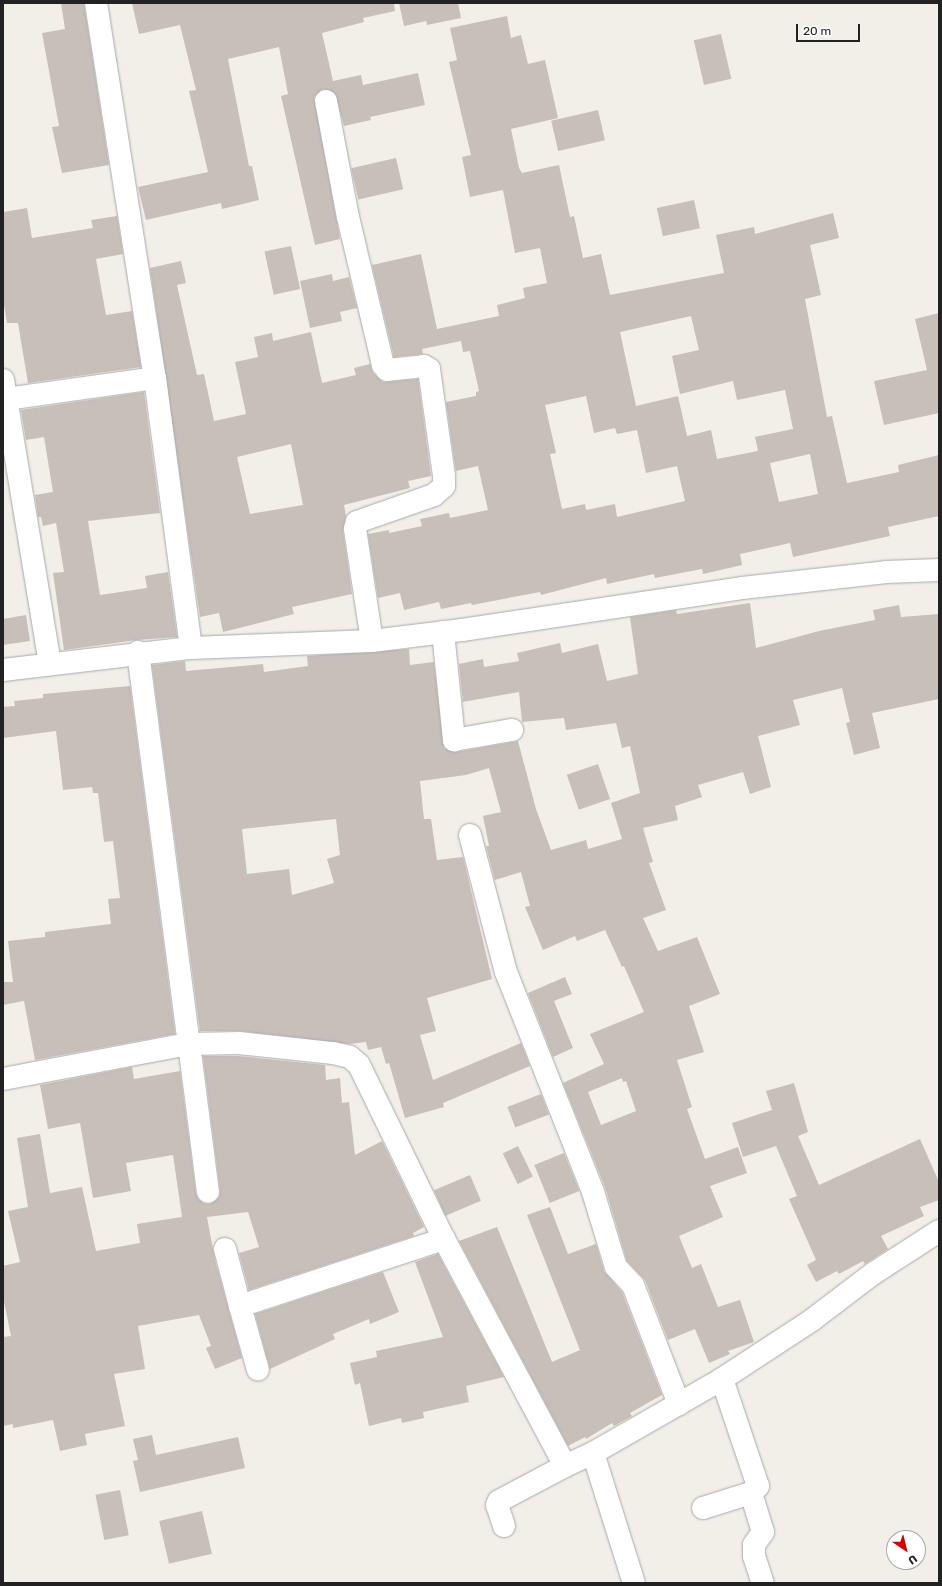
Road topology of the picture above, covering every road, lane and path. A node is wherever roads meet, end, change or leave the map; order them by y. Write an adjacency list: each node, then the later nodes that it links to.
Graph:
1 (96, 3): 3 (street)
2 (326, 101): 7 (street)
3 (155, 378): 4 (street); 8 (street)
4 (5, 389): 10 (street)
5 (939, 570): 6 (street)
6 (443, 632): 7 (street); 12 (street)
7 (372, 641): 8 (street)
8 (191, 648): 9 (street)
9 (138, 652): 10 (street); 14 (street)
10 (50, 664): 11 (street)
11 (3, 670)
12 (512, 730)
13 (470, 835): 23 (street)
14 (189, 1044): 15 (street); 16 (street); 18 (street)
15 (3, 1079)
16 (208, 1192)
17 (939, 1231): 22 (street)
18 (444, 1239): 20 (street); 25 (street)
19 (225, 1250): 20 (street)
20 (240, 1306): 21 (street)
21 (258, 1370)
22 (722, 1379): 23 (street); 26 (street)
23 (679, 1404): 24 (street)
24 (593, 1453): 25 (street); 29 (street)
25 (565, 1466): 28 (street)
26 (751, 1493): 27 (street); 30 (street)
27 (703, 1508)
28 (504, 1526)
29 (634, 1583)
30 (763, 1583)

